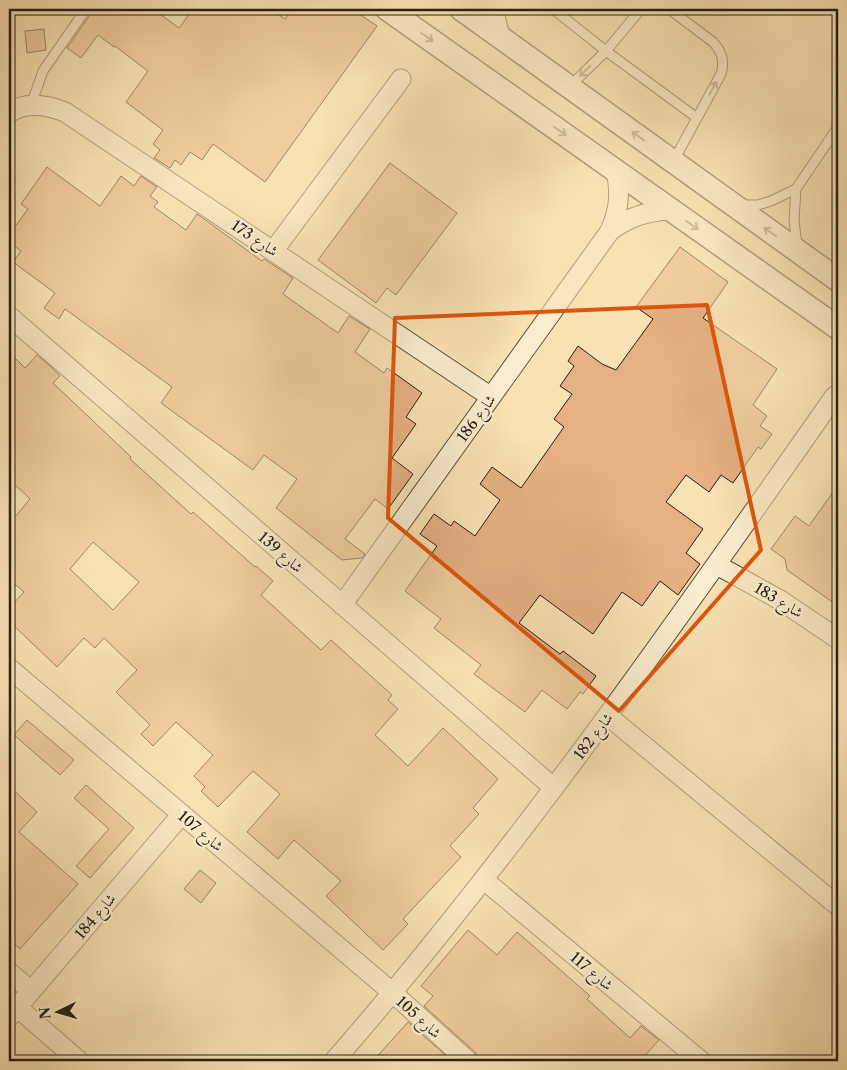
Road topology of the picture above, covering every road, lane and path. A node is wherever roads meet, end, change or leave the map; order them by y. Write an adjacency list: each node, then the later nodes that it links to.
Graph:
1 (86, 9): 12 (lane)
2 (387, 9): 17 (street, one-way to 17)
3 (462, 9): 8 (street)
4 (493, 9): 8 (street)
5 (554, 9): 9 (lane)
6 (641, 9): 9 (lane)
7 (669, 9): 14 (lane, one-way to 7)
8 (500, 36): 11 (street)
9 (606, 51): 11 (lane, one-way to 11); 14 (lane)
10 (401, 80): 22 (street)
11 (569, 86): 16 (street, one-way to 11)
12 (31, 105): 13 (street, شارع 173); 22 (street, شارع 173)
13 (9, 108)
14 (697, 118): 16 (lane)
15 (838, 127): 18 (lane)
16 (673, 162): 19 (street)
17 (616, 171): 20 (street); 21 (street, شارع 186)
18 (796, 189): 19 (lane); 23 (lane)
19 (730, 204): 23 (street, one-way to 19)
20 (671, 210): 21 (street, شارع 186); 26 (street, one-way to 26)
21 (610, 231): 28 (street, شارع 186)
22 (274, 250): 28 (street, شارع 173)
23 (798, 251): 24 (street)
24 (838, 280)
25 (9, 316): 30 (street, شارع 139)
26 (838, 328)
27 (837, 392): 29 (street, شارع 182)
28 (491, 397): 30 (street, شارع 186)
29 (717, 565): 31 (street, شارع 183); 33 (street, شارع 182)
30 (342, 604): 34 (street, شارع 139)
31 (838, 640)
32 (9, 668): 35 (street, شارع 107)
33 (608, 716): 34 (street, شارع 182); 37 (street)
34 (554, 788): 36 (street, شارع 182)
35 (182, 814): 39 (street, شارع 184); 40 (street, شارع 107)
36 (484, 880): 40 (street, شارع 182); 45 (street, شارع 117)
37 (838, 906)
38 (9, 972): 39 (street)
39 (31, 991): 41 (street, شارع 184)
40 (393, 994): 43 (street, شارع 182); 44 (street, شارع 105)
41 (13, 1012): 42 (street)
42 (79, 1061)
43 (334, 1061)
44 (468, 1061)
45 (701, 1061)

